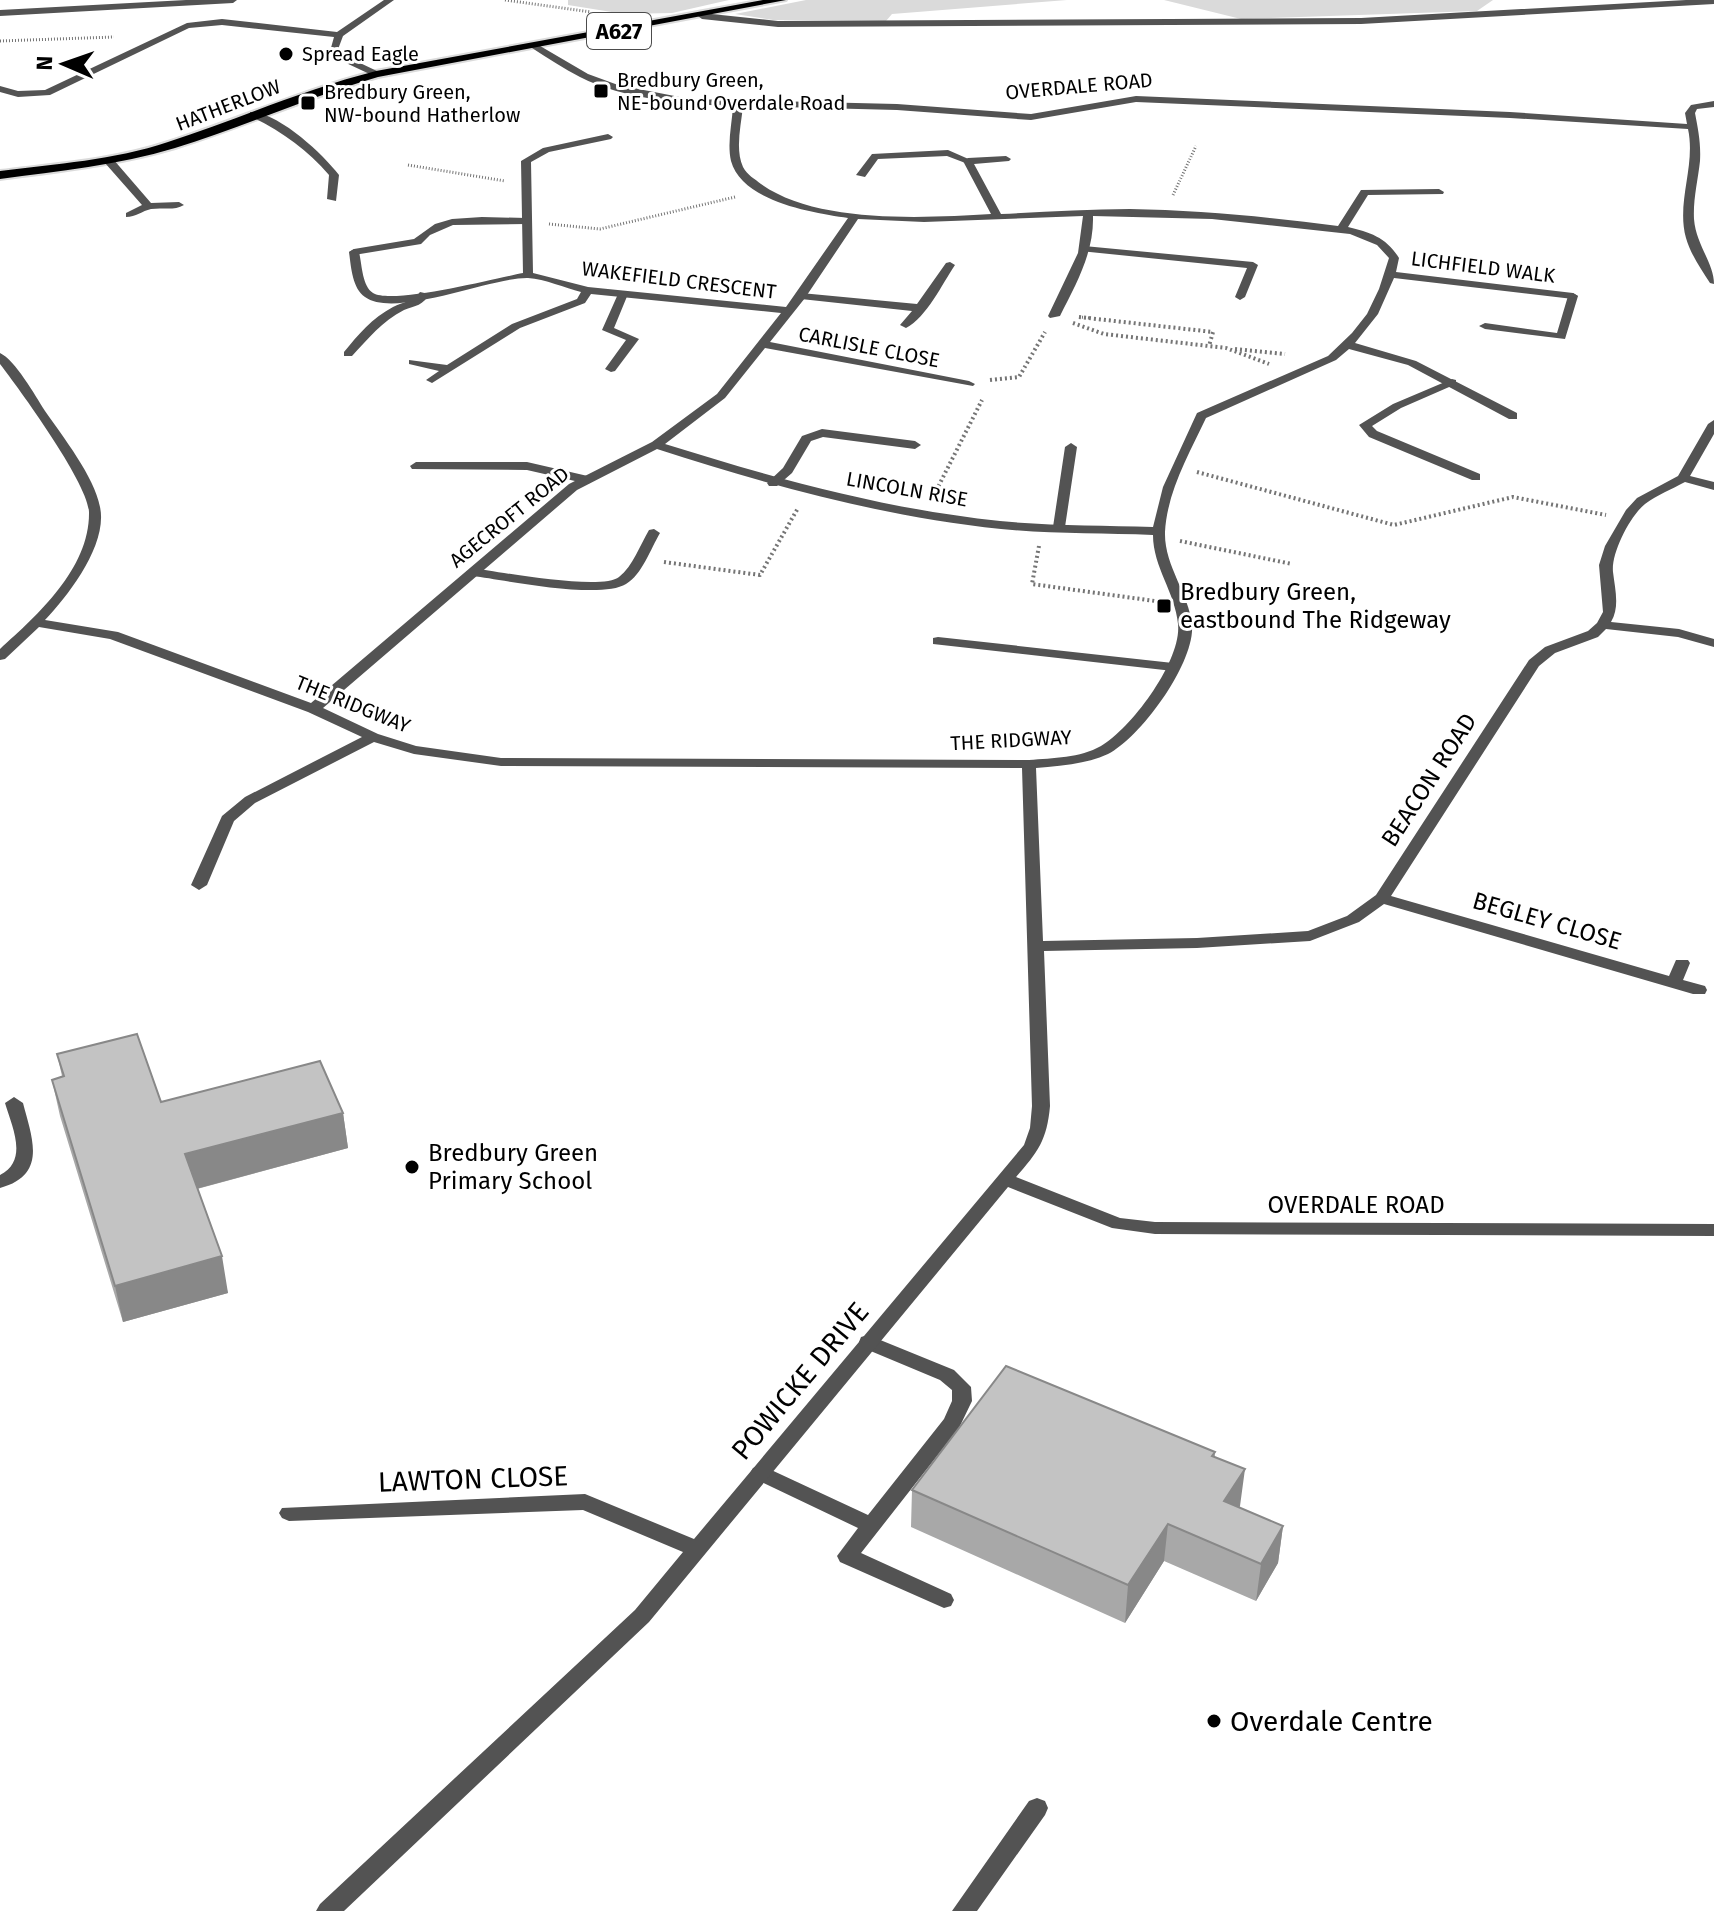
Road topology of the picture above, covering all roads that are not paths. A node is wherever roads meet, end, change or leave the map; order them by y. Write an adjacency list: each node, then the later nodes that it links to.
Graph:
1 (233, 0): 5 (street)
2 (390, 0): 7 (street)
3 (781, 0): 6 (main road, A627)
4 (1714, 1): 6 (street)
5 (0, 11)
6 (702, 16): 8 (main road, HATHERLOW / A627)
7 (339, 35): 9 (street); 10 (street)
8 (535, 46): 9 (main road, HATHERLOW / A627); 12 (street, OVERDALE ROAD)
9 (376, 74): 13 (main road, HATHERLOW / A627)
10 (0, 89)
11 (1714, 104): 14 (street)
12 (738, 105): 14 (street, OVERDALE ROAD); 28 (street)
13 (253, 114): 17 (main road, HATHERLOW / A627); 22 (street)
14 (1695, 127): 35 (street)
15 (608, 137): 29 (street)
16 (1006, 159): 18 (street)
17 (109, 161): 19 (main road, HATHERLOW / A627); 24 (street)
18 (968, 161): 20 (street); 27 (street)
19 (0, 175)
20 (861, 175)
21 (1439, 192): 30 (street)
22 (332, 199)
23 (179, 205): 24 (street)
24 (148, 206): 26 (street)
25 (1088, 212): 27 (street); 30 (street); 31 (street)
26 (130, 215)
27 (996, 215): 28 (street)
28 (854, 217): 39 (street, AGECROFT ROAD)
29 (526, 221): 34 (street); 37 (street)
30 (1341, 230): 33 (street)
31 (1084, 249): 40 (street); 43 (street)
32 (950, 265): 41 (street)
33 (1389, 274): 45 (street, LICHFIELD WALK); 47 (street, THE RIDGWAY)
34 (528, 275): 36 (street, WAKEFIELD CRESCENT); 37 (street)
35 (1714, 281)
36 (588, 290): 38 (street, WAKEFIELD CRESCENT); 51 (street)
37 (424, 294): 48 (street)
38 (623, 294): 42 (street, WAKEFIELD CRESCENT); 52 (street)
39 (801, 296): 41 (street); 42 (street, AGECROFT ROAD)
40 (1240, 297)
41 (920, 308): 44 (street)
42 (789, 311): 46 (street, AGECROFT ROAD)
43 (1054, 316)
44 (906, 325)
45 (1485, 326)
46 (763, 344): 55 (street, CARLISLE CLOSE); 58 (street, AGECROFT ROAD)
47 (1348, 345): 54 (street); 69 (street, THE RIDGWAY)
48 (348, 354)
49 (0, 356): 71 (street)
50 (413, 362): 51 (street)
51 (448, 369): 53 (street)
52 (611, 369)
53 (432, 380)
54 (1452, 382): 56 (street); 62 (street)
55 (969, 384)
56 (1513, 416)
57 (1714, 424): 63 (street)
58 (656, 445): 64 (street, AGECROFT ROAD); 65 (street, LINCOLN RISE)
59 (915, 445): 65 (street)
60 (1071, 447): 67 (street)
61 (416, 466): 64 (street)
62 (1476, 477)
63 (1683, 478): 66 (street); 72 (street)
64 (588, 480): 70 (street, AGECROFT ROAD)
65 (773, 483): 67 (street, LINCOLN RISE)
66 (1714, 486)
67 (1059, 527): 69 (street, LINCOLN RISE)
68 (654, 533): 70 (street)
69 (1159, 534): 76 (street, THE RIDGWAY)
70 (473, 572): 77 (street, AGECROFT ROAD)
71 (37, 623): 75 (street); 77 (street, THE RIDGWAY)
72 (1603, 625): 74 (street); 81 (street, BEACON ROAD)
73 (938, 641): 76 (street)
74 (1714, 643)
75 (0, 656)
76 (1173, 667): 79 (street, THE RIDGWAY)
77 (313, 709): 78 (street, THE RIDGWAY)
78 (373, 737): 79 (street, THE RIDGWAY); 80 (street)
79 (1029, 764): 82 (street, POWICKE DRIVE)
80 (199, 885)
81 (1382, 898): 82 (street, BEACON ROAD); 84 (street, BEGLEY CLOSE)
82 (1036, 946): 87 (street, POWICKE DRIVE)
83 (1682, 963): 84 (street)
84 (1674, 983): 85 (street, BEGLEY CLOSE)
85 (1699, 990)
86 (14, 1103): 88 (street)
87 (1006, 1180): 89 (street, OVERDALE ROAD); 90 (street, POWICKE DRIVE)
88 (0, 1182)
89 (1714, 1230)
90 (868, 1342): 91 (street, POWICKE DRIVE); 93 (street)
91 (760, 1473): 93 (street); 94 (street, POWICKE DRIVE)
92 (289, 1513): 94 (street, LAWTON CLOSE)
93 (871, 1525): 95 (street)
94 (697, 1549): 97 (street, POWICKE DRIVE)
95 (944, 1600)
96 (1037, 1808): 98 (street)
97 (328, 1911)
98 (964, 1911)

